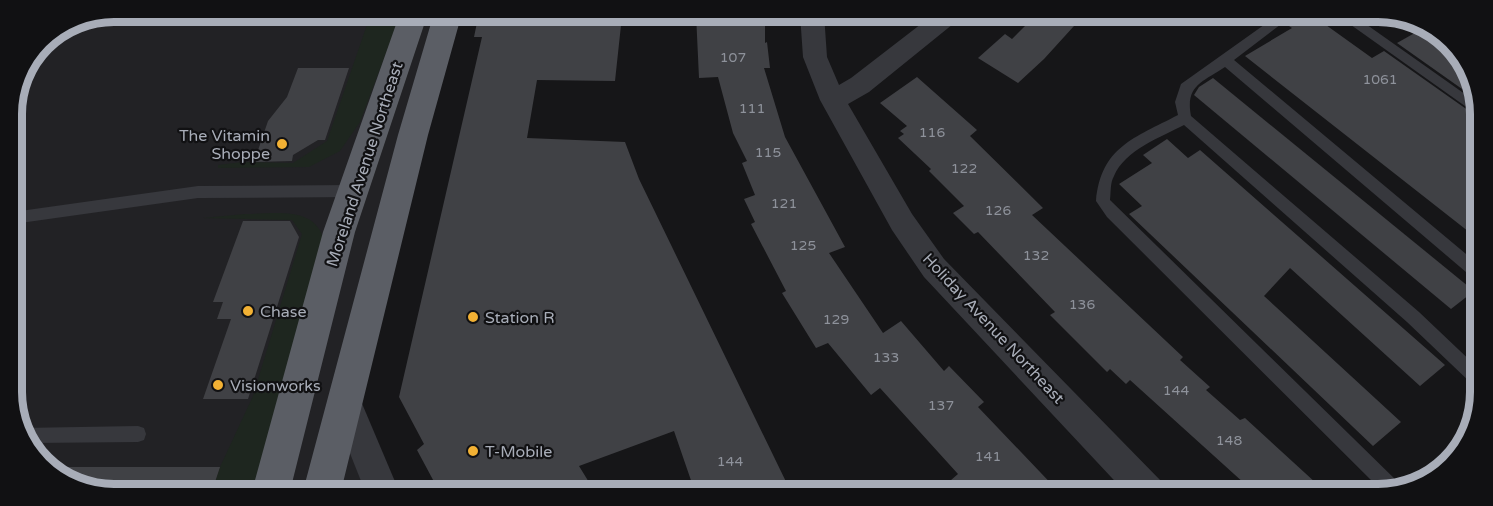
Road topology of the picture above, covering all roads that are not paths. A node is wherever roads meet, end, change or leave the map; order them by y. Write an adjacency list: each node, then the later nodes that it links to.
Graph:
1 (411, 23): 12 (highway, Moreland Avenue Northeast)
2 (445, 23): 11 (highway)
3 (813, 23): 8 (street, Holiday Avenue Northeast)
4 (939, 23): 8 (street)
5 (1276, 23): 7 (lane)
6 (1354, 23): 9 (lane)
7 (1226, 60): 10 (lane); 14 (lane)
8 (833, 99): 19 (street, Holiday Avenue Northeast)
9 (1469, 104)
10 (1185, 118): 15 (lane); 20 (lane)
11 (399, 190): 12 (highway); 16 (highway)
12 (354, 191): 13 (lane); 21 (highway, Moreland Avenue Northeast)
13 (23, 217)
14 (1470, 266)
15 (1470, 372)
16 (344, 398): 22 (highway); 23 (street)
17 (138, 434): 18 (lane)
18 (34, 435)
19 (1140, 483)
20 (1386, 483)
21 (273, 484)
22 (324, 484)
23 (379, 484)

